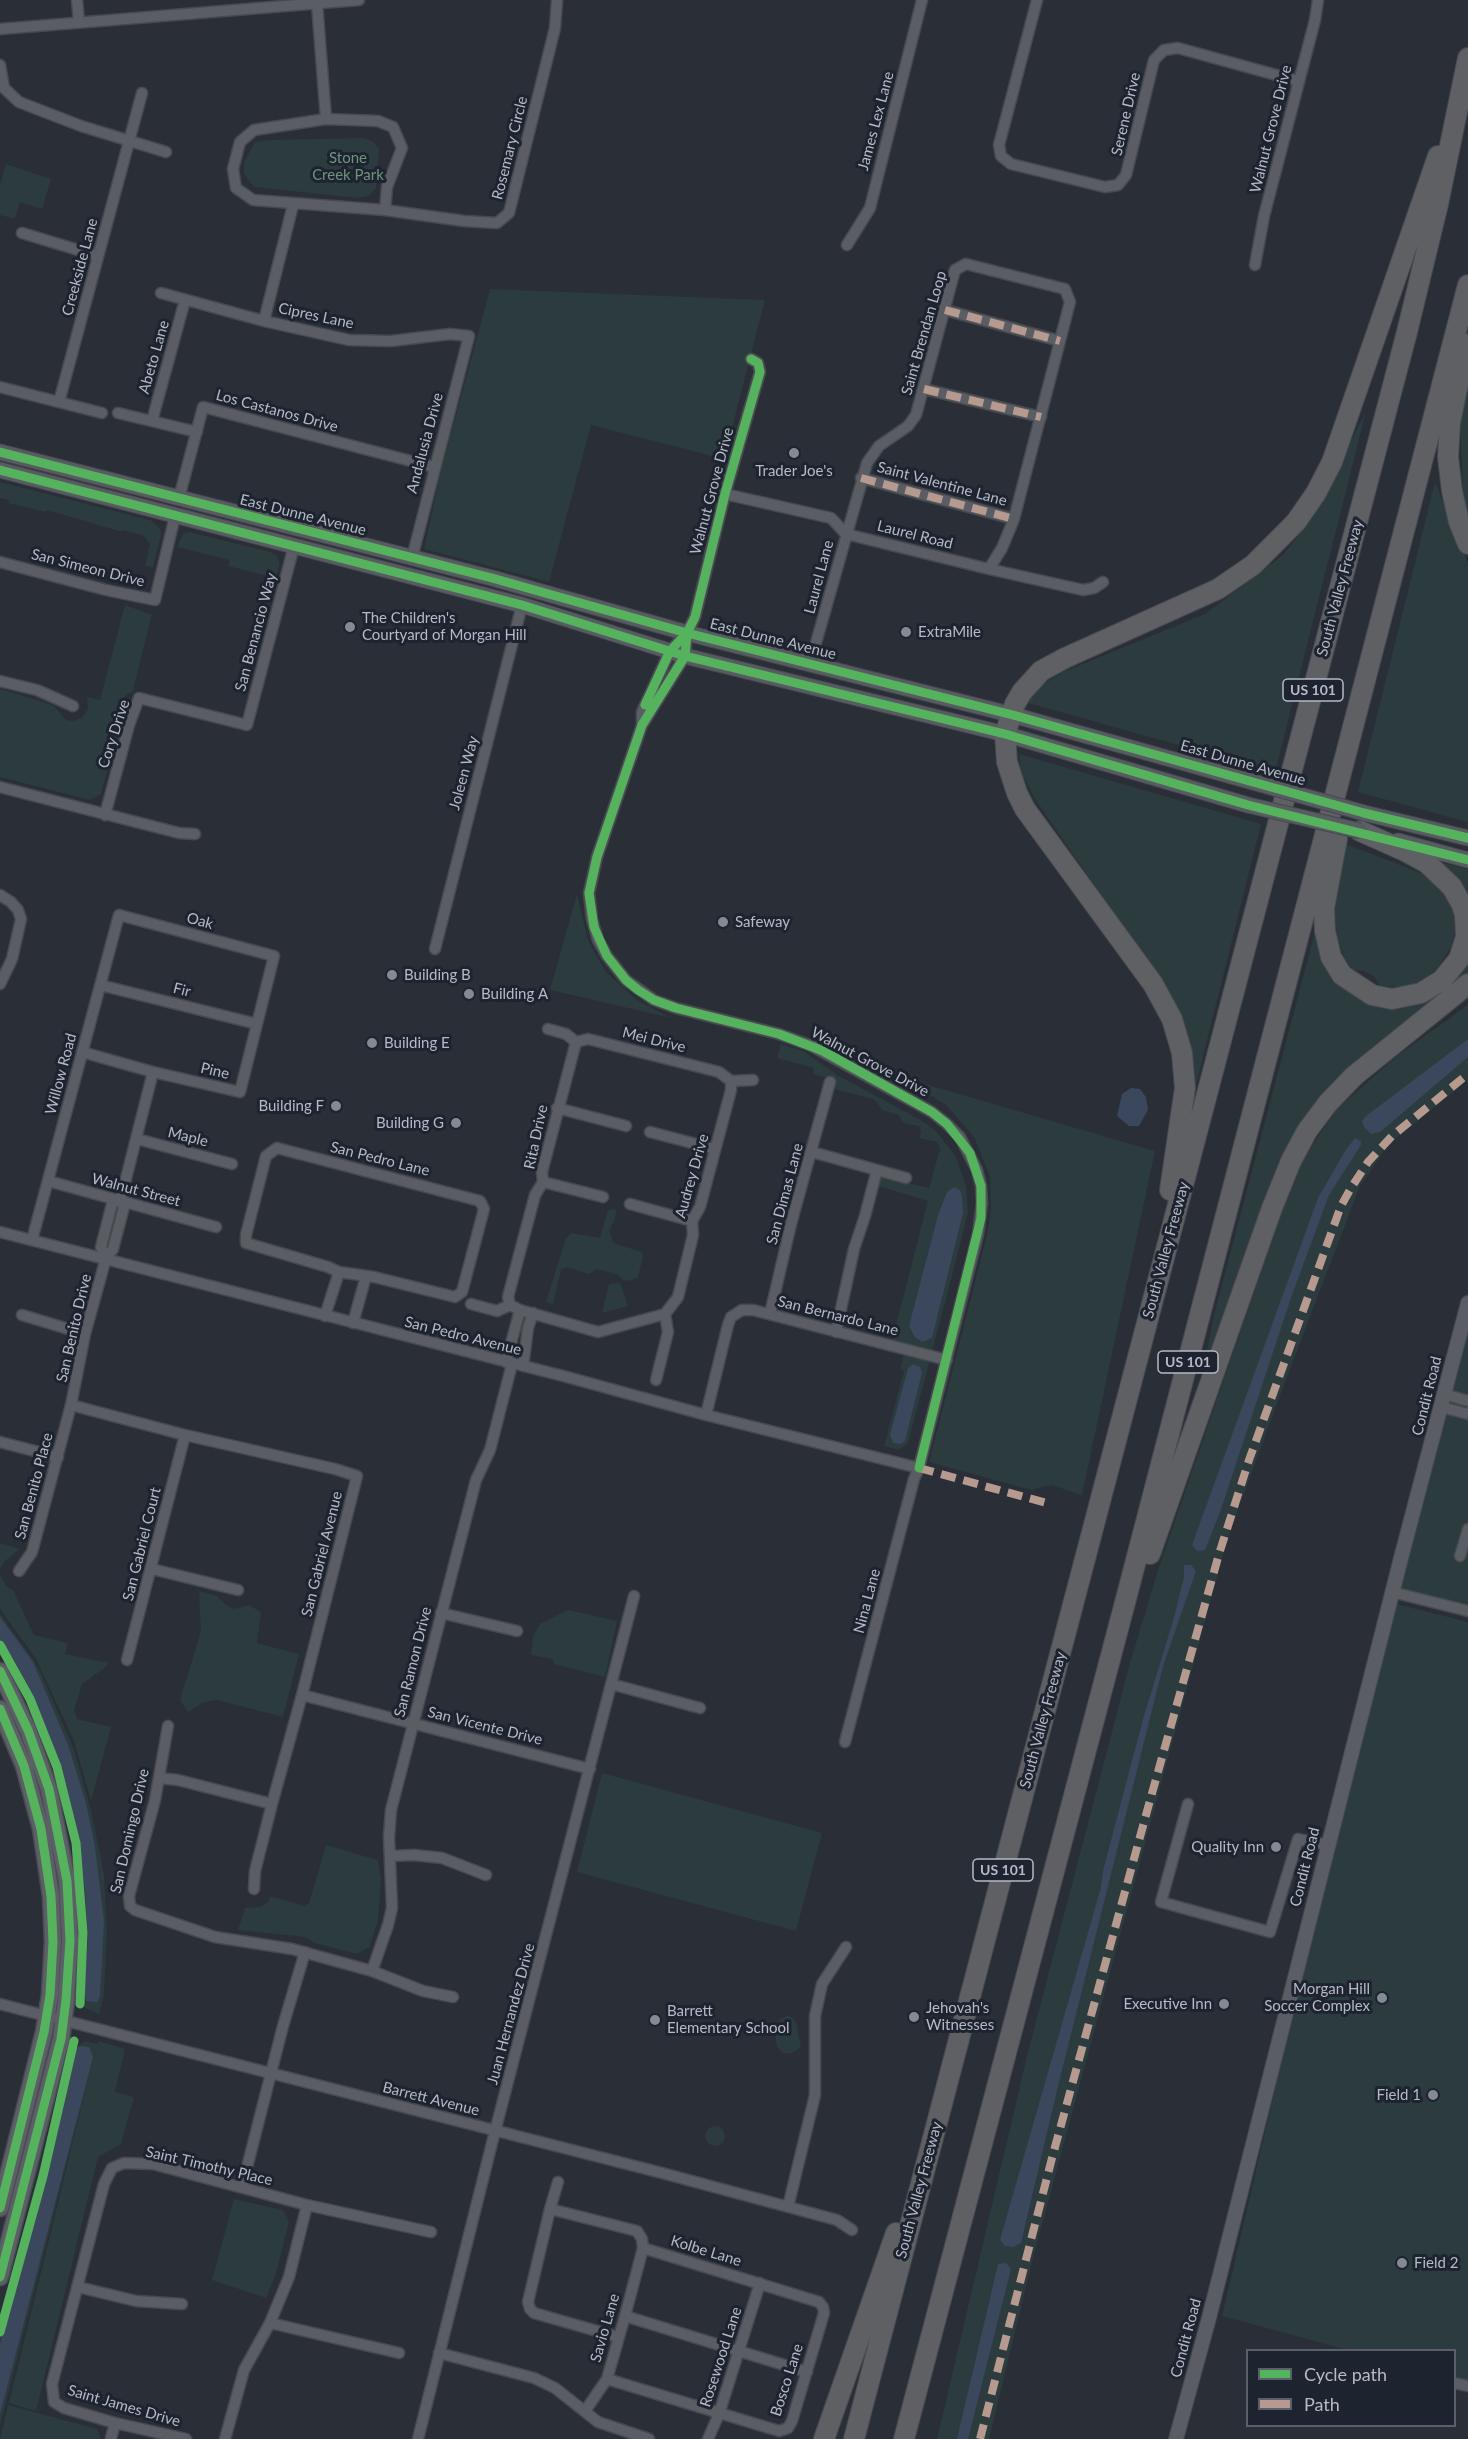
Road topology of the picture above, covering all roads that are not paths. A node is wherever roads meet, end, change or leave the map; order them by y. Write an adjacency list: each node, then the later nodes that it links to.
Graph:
1 (77, 0): 8 (street)
2 (359, 0): 7 (street)
3 (557, 0): 19 (street, Rosemary Circle)
4 (922, 0): 21 (street, James Lex Lane)
5 (1037, 0): 12 (street, Serene Drive)
6 (1318, 0): 12 (street, Walnut Grove Drive)
7 (317, 3): 8 (street); 15 (street)
8 (79, 22): 9 (street)
9 (0, 29)
10 (0, 65): 13 (street)
11 (1466, 68): 67 (highway); 113 (highway, South Valley Freeway / US 101)
12 (1298, 81): 23 (street, Walnut Grove Drive)
13 (2, 88): 16 (street)
14 (142, 93): 16 (street, Creekside Lane)
15 (326, 118): 18 (street, Rosemary Circle); 19 (street, Rosemary Circle)
16 (129, 140): 17 (street); 22 (street, Creekside Lane)
17 (166, 152)
18 (293, 205): 19 (street, Rosemary Circle); 28 (street)
19 (385, 210)
20 (22, 233): 22 (street)
21 (847, 245)
22 (98, 256): 35 (street, Creekside Lane)
23 (1255, 265)
24 (1468, 285): 65 (highway, US 101)
25 (161, 293): 26 (street, Cipres Lane)
26 (185, 300): 28 (street, Cipres Lane); 39 (street, Abeto Lane)
27 (945, 310): 31 (street); 31 (street, Saint Brendan Loop); 34 (street, Saint Brendan Loop)
28 (264, 321): 30 (street, Cipres Lane)
29 (1468, 330): 51 (highway)
30 (469, 336): 42 (street, Andalusia Drive)
31 (1060, 341): 38 (street, Saint Brendan Loop)
32 (751, 359): 45 (street, Walnut Grove Drive)
33 (0, 387): 35 (street)
34 (924, 389): 38 (street); 44 (street, Saint Brendan Loop)
35 (59, 402): 37 (street)
36 (118, 413): 39 (street)
37 (102, 414)
38 (1041, 417): 49 (street, Saint Brendan Loop)
39 (152, 421): 40 (street)
40 (197, 432): 42 (street, Los Castanos Drive); 46 (street, Los Castanos Drive)
41 (0, 452): 46 (main road, East Dunne Avenue)
42 (434, 467): 53 (street, Andalusia Drive)
43 (0, 470): 47 (main road, East Dunne Avenue)
44 (861, 478): 49 (street, Saint Valentine Lane); 50 (street, Saint Brendan Loop)
45 (725, 494): 50 (street, Laurel Road); 61 (street, Walnut Grove Drive)
46 (179, 498): 48 (main road, East Dunne Avenue)
47 (175, 516): 48 (main road); 52 (main road, East Dunne Avenue); 54 (street, San Simeon Drive)
48 (260, 519): 53 (main road, East Dunne Avenue)
49 (1014, 519): 56 (street, Saint Brendan Loop)
50 (846, 534): 56 (street, Laurel Road); 63 (street, Laurel Lane)
51 (1468, 544)
52 (294, 546): 55 (main road, East Dunne Avenue); 68 (street, San Benancio Way)
53 (412, 558): 55 (main road); 57 (main road, East Dunne Avenue)
54 (0, 562)
55 (363, 564): 59 (main road, East Dunne Avenue)
56 (989, 569): 58 (street, Laurel Road)
57 (498, 580): 59 (main road); 60 (main road, East Dunne Avenue)
58 (1103, 582)
59 (522, 605): 60 (main road); 62 (main road, East Dunne Avenue); 79 (street, Joleen Way)
60 (590, 605): 61 (main road, East Dunne Avenue)
61 (687, 633): 62 (street, Walnut Grove Drive); 63 (main road, East Dunne Avenue)
62 (677, 654): 69 (street, Walnut Grove Drive); 69 (street, Walnut Grove Drive); 70 (main road, East Dunne Avenue)
63 (810, 664): 67 (main road, East Dunne Avenue)
64 (0, 681): 66 (street)
65 (1364, 686): 73 (highway); 145 (highway, US 101)
66 (73, 706)
67 (1013, 715): 70 (highway); 73 (main road, East Dunne Avenue, bridge)
68 (247, 725): 72 (street, Cory Drive)
69 (642, 725): 127 (street, Walnut Grove Drive)
70 (1005, 734): 73 (main road, East Dunne Avenue, bridge); 113 (highway)
71 (0, 787): 72 (street)
72 (105, 815): 74 (street)
73 (1362, 822): 75 (main road, East Dunne Avenue); 76 (main road, East Dunne Avenue)
74 (195, 834)
75 (1468, 838)
76 (1468, 860)
77 (0, 895): 81 (street)
78 (119, 915): 80 (street, Oak); 82 (street, Willow Road)
79 (435, 949)
80 (274, 956): 84 (street, Pine)
81 (0, 984)
82 (100, 984): 84 (street, Fir); 87 (street, Willow Road)
83 (1468, 984): 145 (highway)
84 (257, 1024): 88 (street, Pine)
85 (548, 1029): 86 (street, Mei Drive)
86 (576, 1042): 90 (street, Mei Drive); 92 (street, Rita Drive)
87 (82, 1052): 88 (street, Pine); 101 (street, Willow Road)
88 (153, 1072): 95 (street, San Benito Drive)
89 (753, 1080): 90 (street, Mei Drive)
90 (731, 1081): 96 (street, Audrey Drive)
91 (830, 1082): 97 (street, San Dimas Lane)
92 (557, 1108): 93 (street); 102 (street, Rita Drive)
93 (626, 1126)
94 (650, 1132): 96 (street)
95 (137, 1139): 98 (street, Maple); 104 (street, San Benito Drive)
96 (715, 1149): 106 (street, Audrey Drive)
97 (812, 1152): 99 (street); 119 (street, San Dimas Lane)
98 (232, 1164)
99 (877, 1170): 100 (street); 123 (street)
100 (906, 1178)
101 (48, 1181): 104 (street, Walnut Street); 109 (street, Willow Road)
102 (543, 1182): 103 (street); 116 (street, Rita Drive)
103 (603, 1197)
104 (119, 1202): 107 (street, Walnut Street); 110 (street, San Benito Drive)
105 (630, 1204): 106 (street)
106 (692, 1221): 118 (street, Audrey Drive)
107 (216, 1227)
108 (0, 1232): 109 (street, San Pedro Avenue)
109 (32, 1240): 110 (street, San Pedro Avenue)
110 (106, 1258): 121 (street, San Pedro Avenue); 125 (street, San Benito Drive)
111 (339, 1272): 112 (street, San Pedro Lane); 112 (street, San Pedro Lane); 121 (street)
112 (366, 1276): 122 (street)
113 (1153, 1301): 176 (highway, South Valley Freeway / US 101)
114 (1468, 1304): 130 (street, Condit Road)
115 (471, 1305): 116 (street)
116 (515, 1308): 117 (street); 124 (street, San Ramon Drive)
117 (533, 1313): 118 (street); 126 (street, San Ramon Drive)
118 (664, 1314): 129 (street)
119 (770, 1314): 123 (street, San Bernardo Lane); 134 (street, San Bernardo Lane)
120 (22, 1315): 125 (street)
121 (325, 1316): 122 (street, San Pedro Avenue)
122 (353, 1323): 128 (street, San Pedro Avenue)
123 (836, 1332): 127 (street, San Bernardo Lane)
124 (512, 1333): 126 (street); 128 (street, San Ramon Drive)
125 (85, 1334): 132 (street, San Benito Drive)
126 (528, 1338): 128 (street, San Ramon Drive)
127 (947, 1360): 138 (street, Walnut Grove Drive)
128 (513, 1364): 134 (street, San Pedro Avenue); 148 (street, San Ramon Drive)
129 (656, 1380)
130 (1443, 1400): 131 (street); 133 (street); 144 (street, Condit Road)
131 (1468, 1401)
132 (71, 1405): 135 (street, San Gabriel Avenue); 137 (street, San Benito Place)
133 (1468, 1414)
134 (705, 1415): 138 (street, San Pedro Avenue)
135 (185, 1435): 141 (street, San Gabriel Court); 153 (street, San Gabriel Avenue)
136 (0, 1442): 137 (street)
137 (58, 1456): 142 (street, San Benito Place)
138 (920, 1468): 158 (street, Nina Lane)
139 (1468, 1529): 140 (street)
140 (1461, 1556)
141 (152, 1569): 143 (street); 150 (street, San Gabriel Court)
142 (19, 1571)
143 (238, 1590)
144 (1392, 1592): 147 (street); 163 (street, Condit Road)
145 (1127, 1595): 210 (highway, US 101)
146 (634, 1596): 152 (street, Juan Hernandez Drive)
147 (1468, 1611)
148 (441, 1613): 149 (street); 156 (street, San Ramon Drive)
149 (517, 1631)
150 (127, 1660)
151 (0, 1671): 172 (main road)
152 (611, 1684): 155 (street); 159 (street, Juan Hernandez Drive)
153 (302, 1695): 156 (street, San Vicente Drive); 161 (street, San Gabriel Avenue)
154 (0, 1708): 172 (main road)
155 (700, 1708)
156 (413, 1723): 159 (street, San Vicente Drive); 164 (street, San Ramon Drive)
157 (168, 1726): 160 (street, San Domingo Drive)
158 (845, 1742)
159 (590, 1769): 174 (street, Juan Hernandez Drive)
160 (159, 1778): 161 (street); 168 (street, San Domingo Drive)
161 (272, 1804): 166 (street, San Gabriel Avenue)
162 (1188, 1804): 163 (street)
163 (1328, 1845): 211 (street, Condit Road)
164 (390, 1856): 165 (street); 169 (street, San Ramon Drive)
165 (486, 1875)
166 (254, 1889)
167 (846, 1947): 179 (street)
168 (305, 1952): 169 (street, San Domingo Drive); 173 (street)
169 (372, 1971): 170 (street, San Domingo Drive)
170 (453, 1997)
171 (0, 2004): 172 (street, Barrett Avenue)
172 (56, 2018): 173 (street, Barrett Avenue); 180 (main road); 185 (main road)
173 (271, 2072): 174 (street, Barrett Avenue); 177 (street)
174 (495, 2130): 179 (street, Barrett Avenue); 195 (street, Juan Hernandez Drive)
175 (558, 2182): 181 (street)
176 (921, 2182): 208 (highway); 209 (highway, South Valley Freeway / US 101)
177 (242, 2187): 178 (street, Saint Timothy Place); 187 (street, Saint Timothy Place)
178 (307, 2205): 183 (street, Saint Timothy Place); 191 (street)
179 (788, 2207): 182 (street, Barrett Avenue)
180 (0, 2208)
181 (550, 2209): 184 (street); 192 (street)
182 (852, 2230)
183 (431, 2232)
184 (643, 2248): 186 (street, Kolbe Lane); 190 (street, Savio Lane)
185 (0, 2277)
186 (760, 2283): 189 (street, Kolbe Lane); 193 (street, Rosewood Lane)
187 (78, 2287): 188 (street); 198 (street, Saint Timothy Place)
188 (182, 2304)
189 (823, 2307): 196 (street, Bosco Lane)
190 (625, 2316): 192 (street, Savio Lane); 193 (street)
191 (270, 2323): 194 (street); 204 (street)
192 (618, 2337): 197 (street, Savio Lane)
193 (740, 2351): 196 (street); 200 (street, Rosewood Lane)
194 (399, 2353)
195 (439, 2353): 199 (street); 205 (street, Juan Hernandez Drive)
196 (807, 2372): 200 (street, Bosco Lane)
197 (607, 2379): 199 (street, Savio Lane); 200 (street)
198 (54, 2402): 201 (street, Saint James Drive)
199 (585, 2411): 206 (street)
200 (720, 2414): 207 (street, Rosewood Lane)
201 (115, 2423): 202 (street); 203 (street, Saint James Drive)
202 (111, 2438)
203 (186, 2439)
204 (225, 2439)
205 (418, 2439)
206 (649, 2439)
207 (708, 2439)
208 (824, 2439)
209 (854, 2439)
210 (907, 2439)
211 (1176, 2439)

